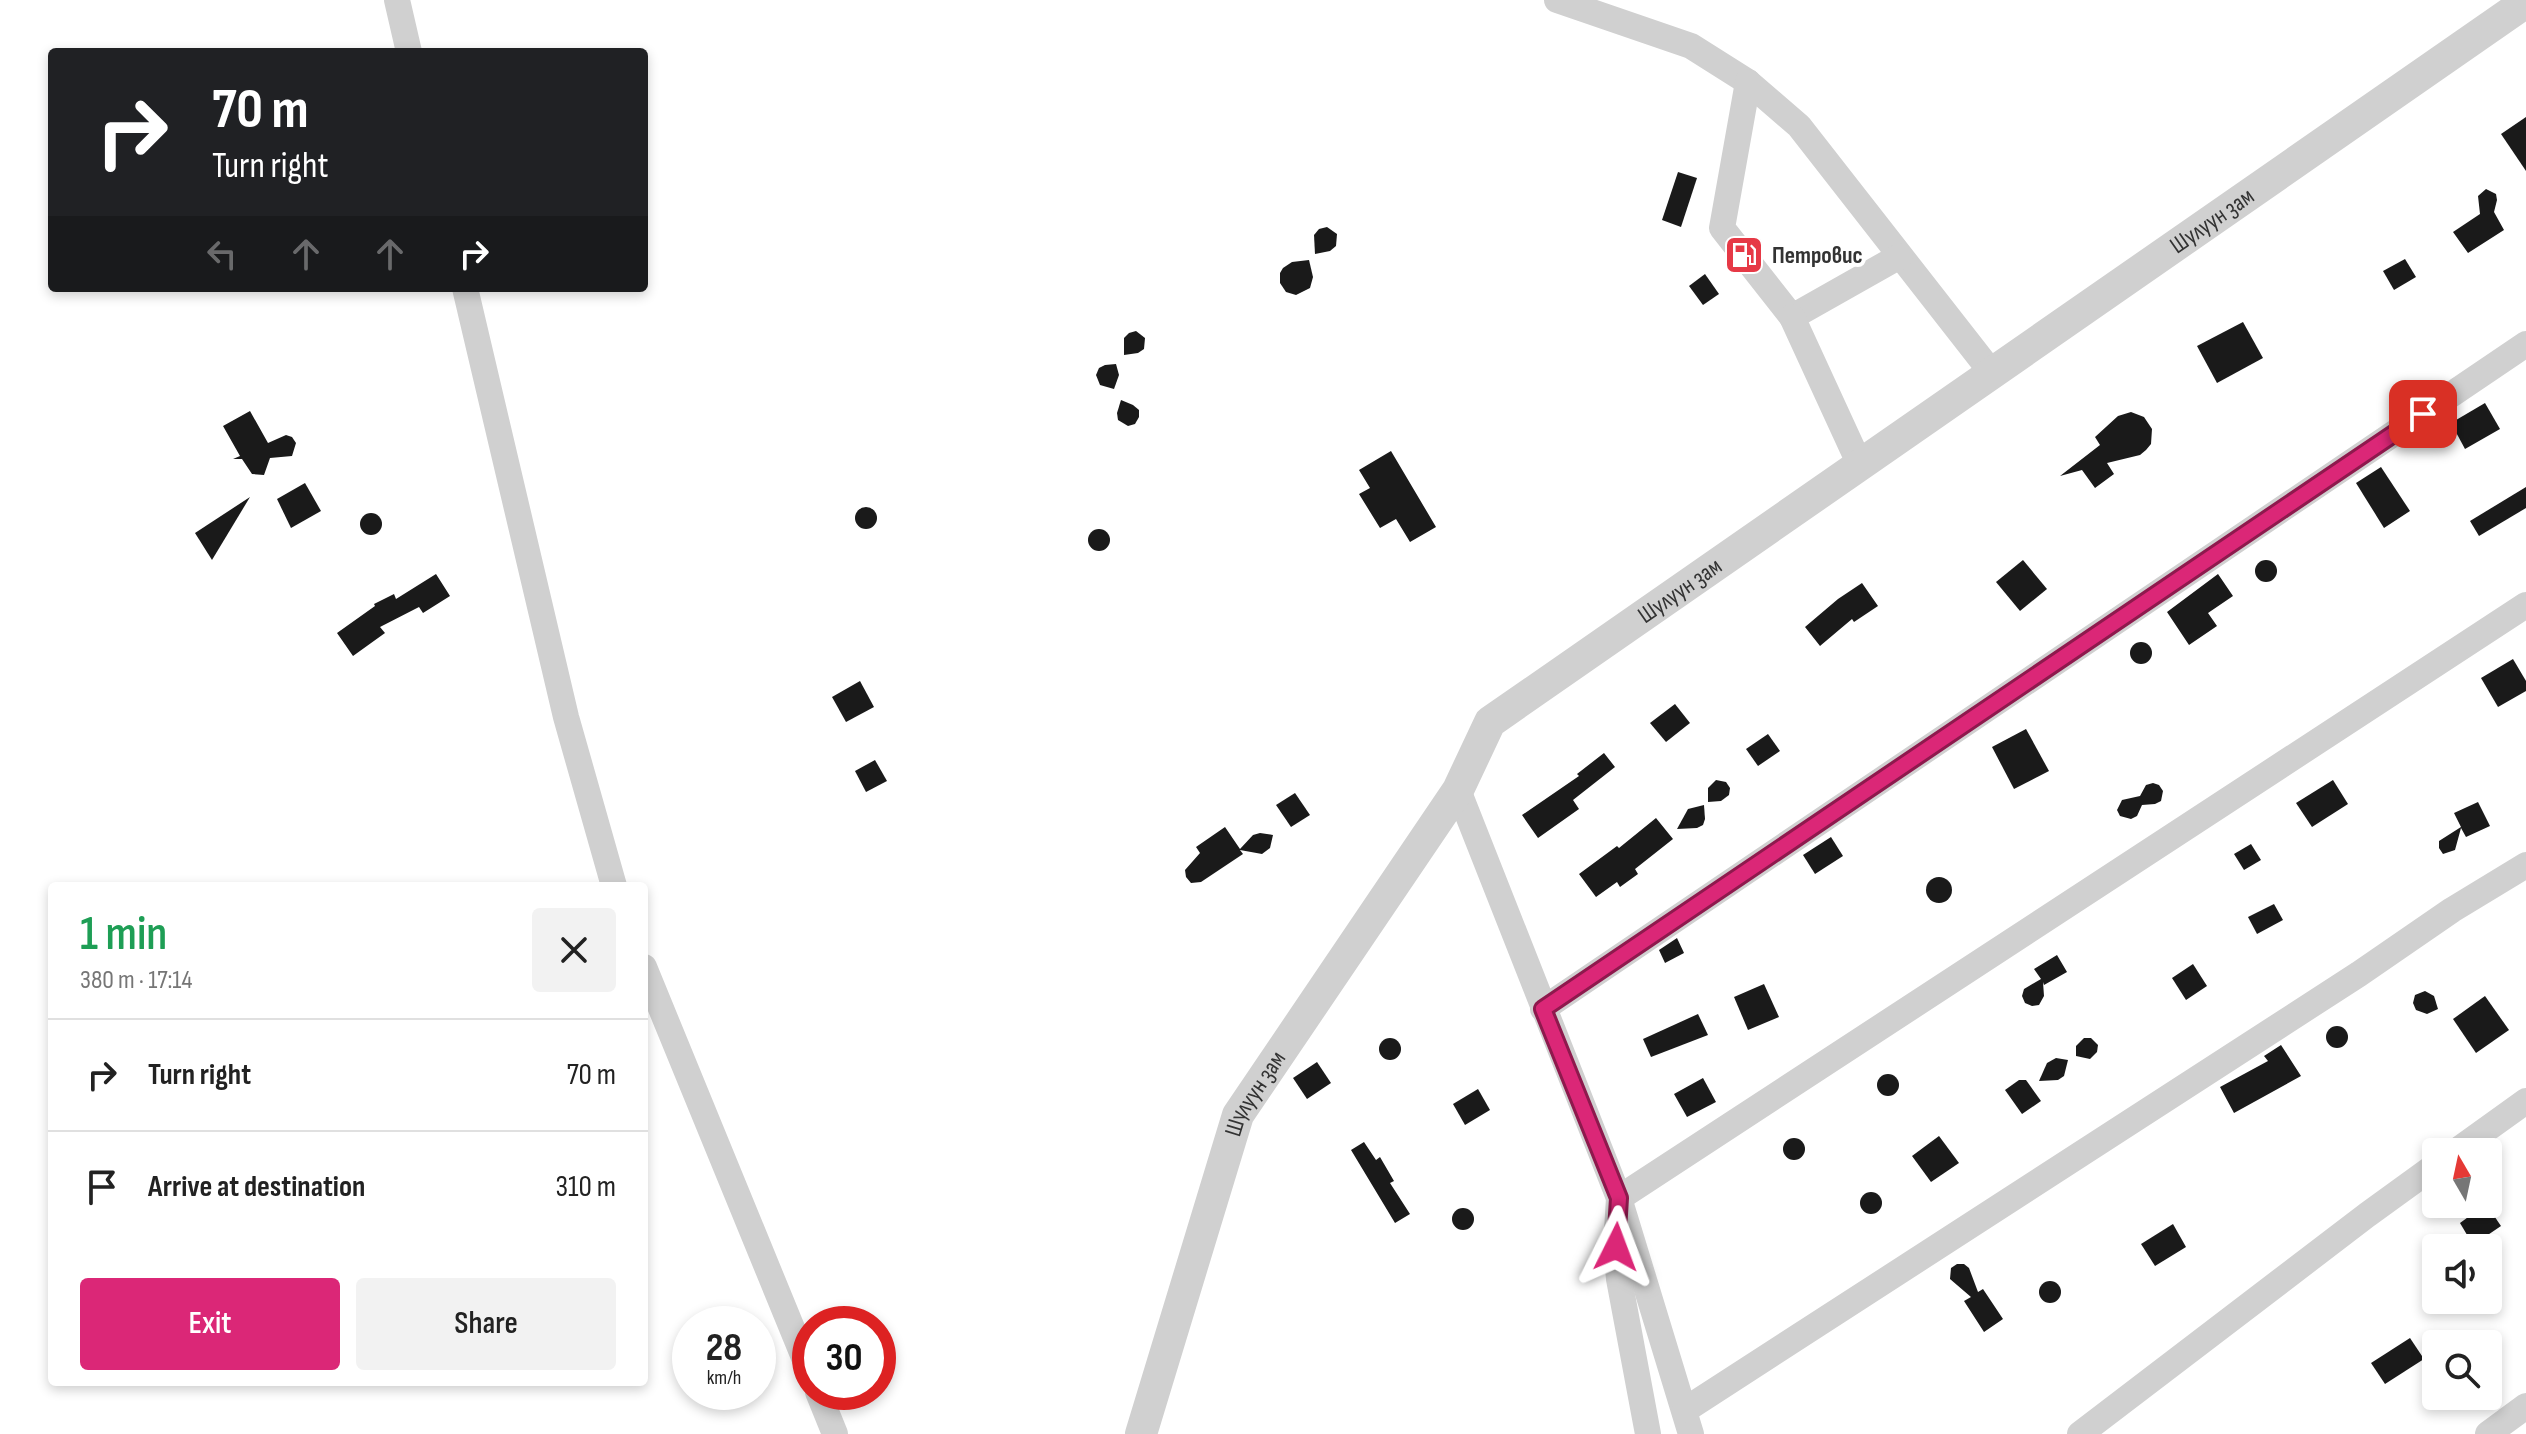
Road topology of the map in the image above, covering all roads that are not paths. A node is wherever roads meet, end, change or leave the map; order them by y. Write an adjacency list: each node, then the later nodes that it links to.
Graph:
1 (397, 0): 4 (street)
2 (1557, 0): 5 (street)
3 (2526, 2): 10 (street, Шулуун зам)
4 (408, 48)
5 (1748, 82): 6 (street); 8 (street)
6 (1900, 256): 8 (street); 10 (street)
7 (466, 292): 15 (street)
8 (1792, 317): 11 (street)
9 (2526, 344): 17 (street)
10 (1992, 373): 11 (street, Шулуун зам)
11 (1860, 465): 13 (street, Шулуун зам)
12 (2526, 605): 21 (street)
13 (1458, 790): 17 (street); 27 (street, Шулуун зам)
14 (2526, 865): 25 (street)
15 (613, 882)
16 (648, 977): 22 (street)
17 (1543, 1009): 21 (street)
18 (2526, 1101): 19 (street)
19 (2474, 1138)
20 (2422, 1175): 29 (street)
21 (1619, 1198): 25 (street); 28 (street)
22 (792, 1328)
23 (2526, 1406): 30 (street)
24 (825, 1410): 26 (street)
25 (1688, 1422)
26 (835, 1434)
27 (1141, 1434)
28 (1648, 1434)
29 (2080, 1434)
30 (2488, 1434)

